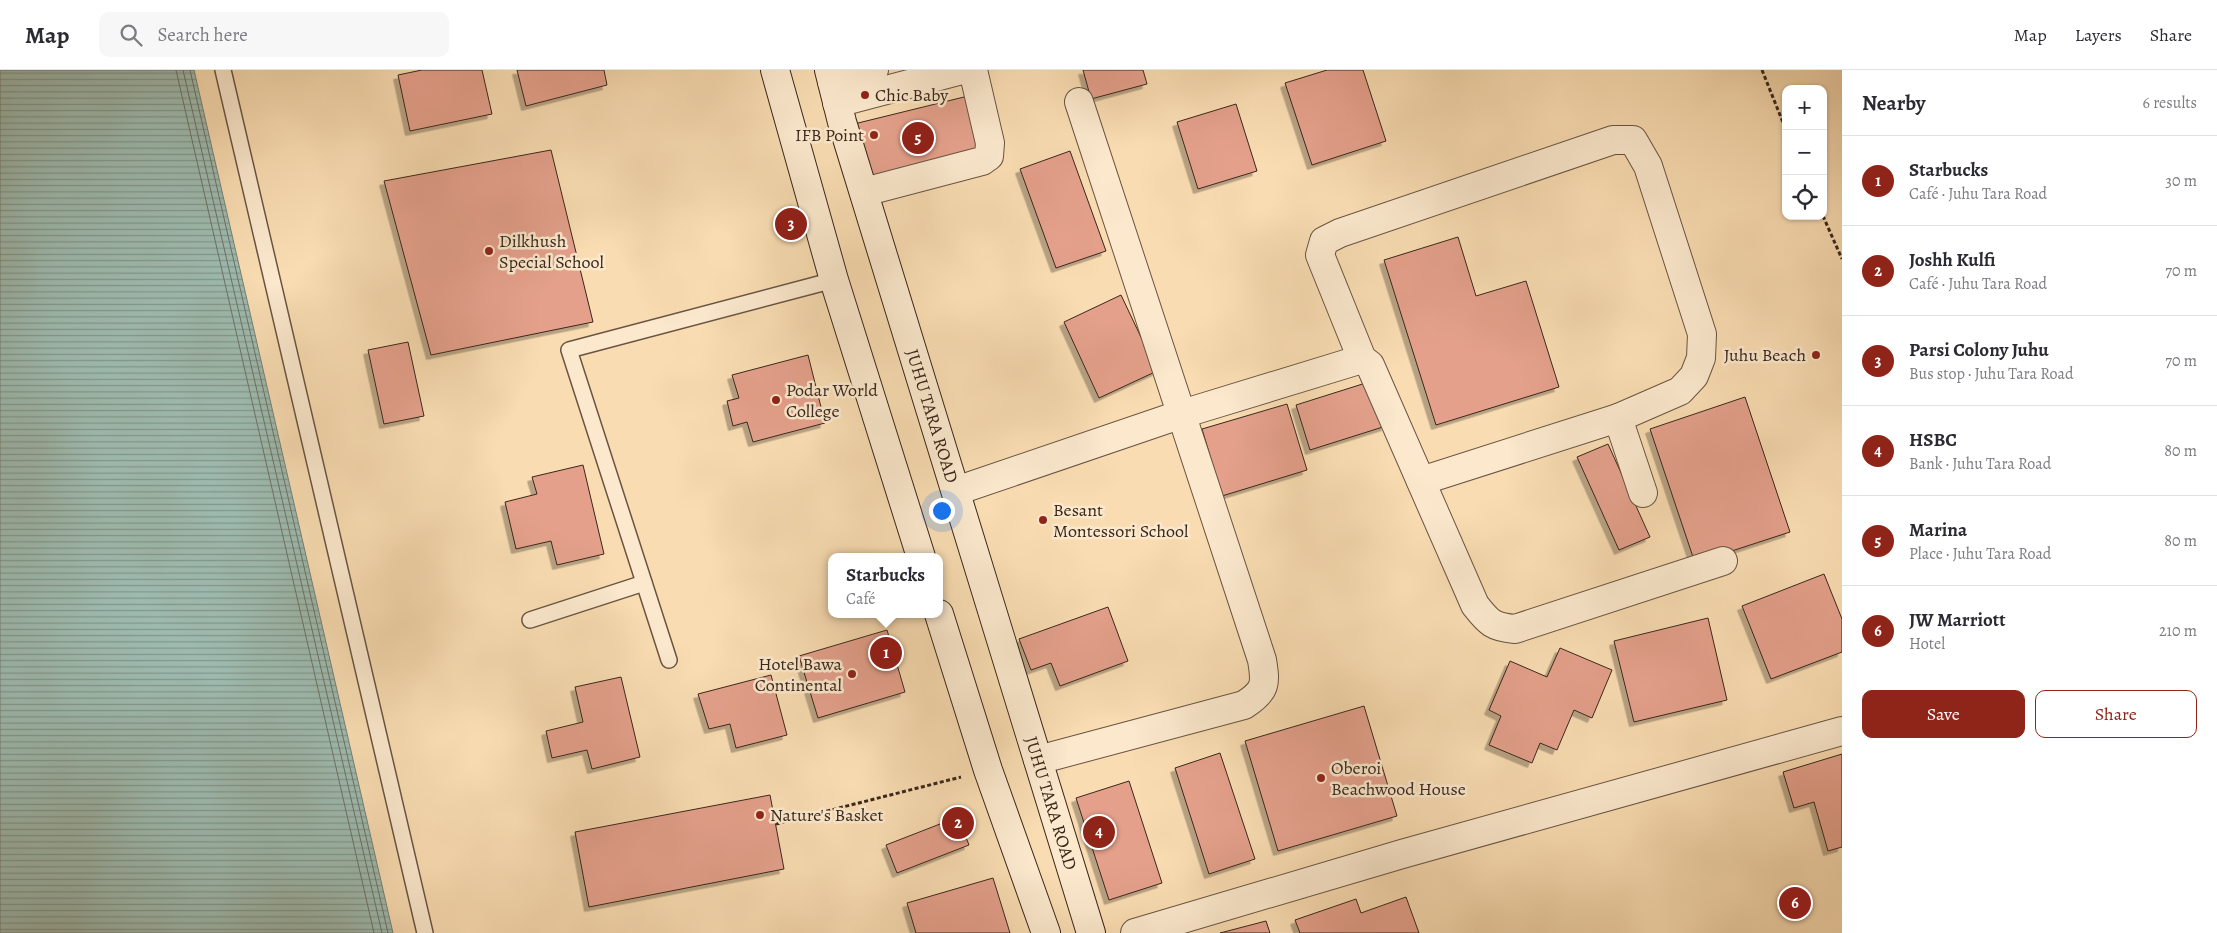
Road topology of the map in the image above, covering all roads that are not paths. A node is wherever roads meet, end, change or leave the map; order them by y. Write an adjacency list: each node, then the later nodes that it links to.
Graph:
1 (223, 70): 25 (lane)
2 (774, 70): 10 (street)
3 (874, 70): 7 (street)
4 (962, 70): 6 (street)
5 (973, 70): 9 (street)
6 (915, 76): 7 (street)
7 (833, 85): 9 (street, JUHU TARA ROAD)
8 (1079, 102): 12 (street)
9 (864, 192): 15 (street, JUHU TARA ROAD)
10 (834, 280): 17 (street); 19 (lane)
11 (1362, 359): 12 (street); 13 (street); 14 (street)
12 (1182, 414): 15 (street); 24 (street)
13 (1618, 418): 14 (street); 16 (street)
14 (1420, 480): 18 (street)
15 (956, 490): 24 (street, JUHU TARA ROAD)
16 (1642, 492)
17 (920, 553)
18 (1723, 561)
19 (644, 583): 21 (lane); 22 (lane)
20 (940, 618): 26 (street)
21 (530, 620)
22 (669, 660)
23 (1842, 730): 28 (street)
24 (1038, 760): 27 (street, JUHU TARA ROAD)
25 (425, 933)
26 (1046, 933)
27 (1091, 933)
28 (1136, 933)

